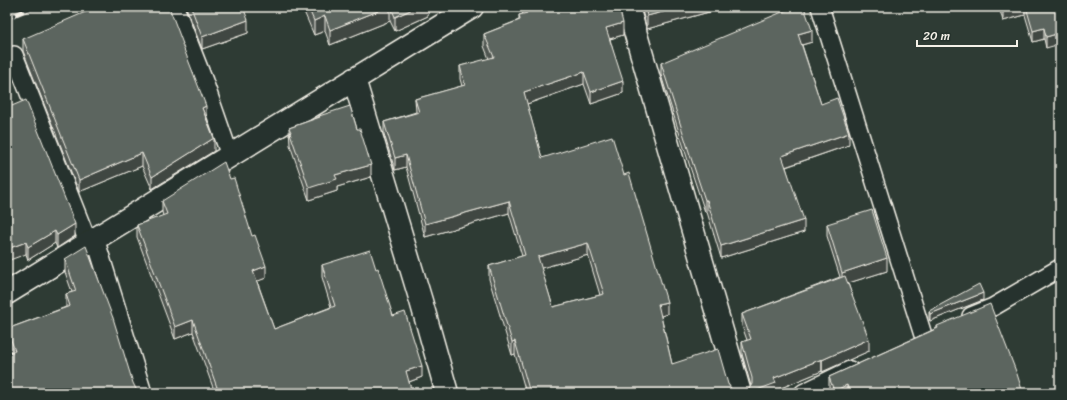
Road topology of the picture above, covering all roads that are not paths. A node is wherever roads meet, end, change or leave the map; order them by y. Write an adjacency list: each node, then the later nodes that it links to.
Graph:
1 (176, 7): 7 (lane)
2 (472, 7): 6 (street)
3 (628, 7): 16 (street)
4 (820, 7): 12 (lane)
5 (14, 55): 8 (lane)
6 (354, 79): 7 (street); 15 (street)
7 (230, 156): 8 (street)
8 (92, 240): 10 (street); 14 (lane)
9 (1060, 268): 11 (lane)
10 (7, 293)
11 (958, 321)
12 (908, 344)
13 (867, 363): 17 (lane)
14 (143, 393)
15 (447, 393)
16 (740, 393)
17 (803, 393)

